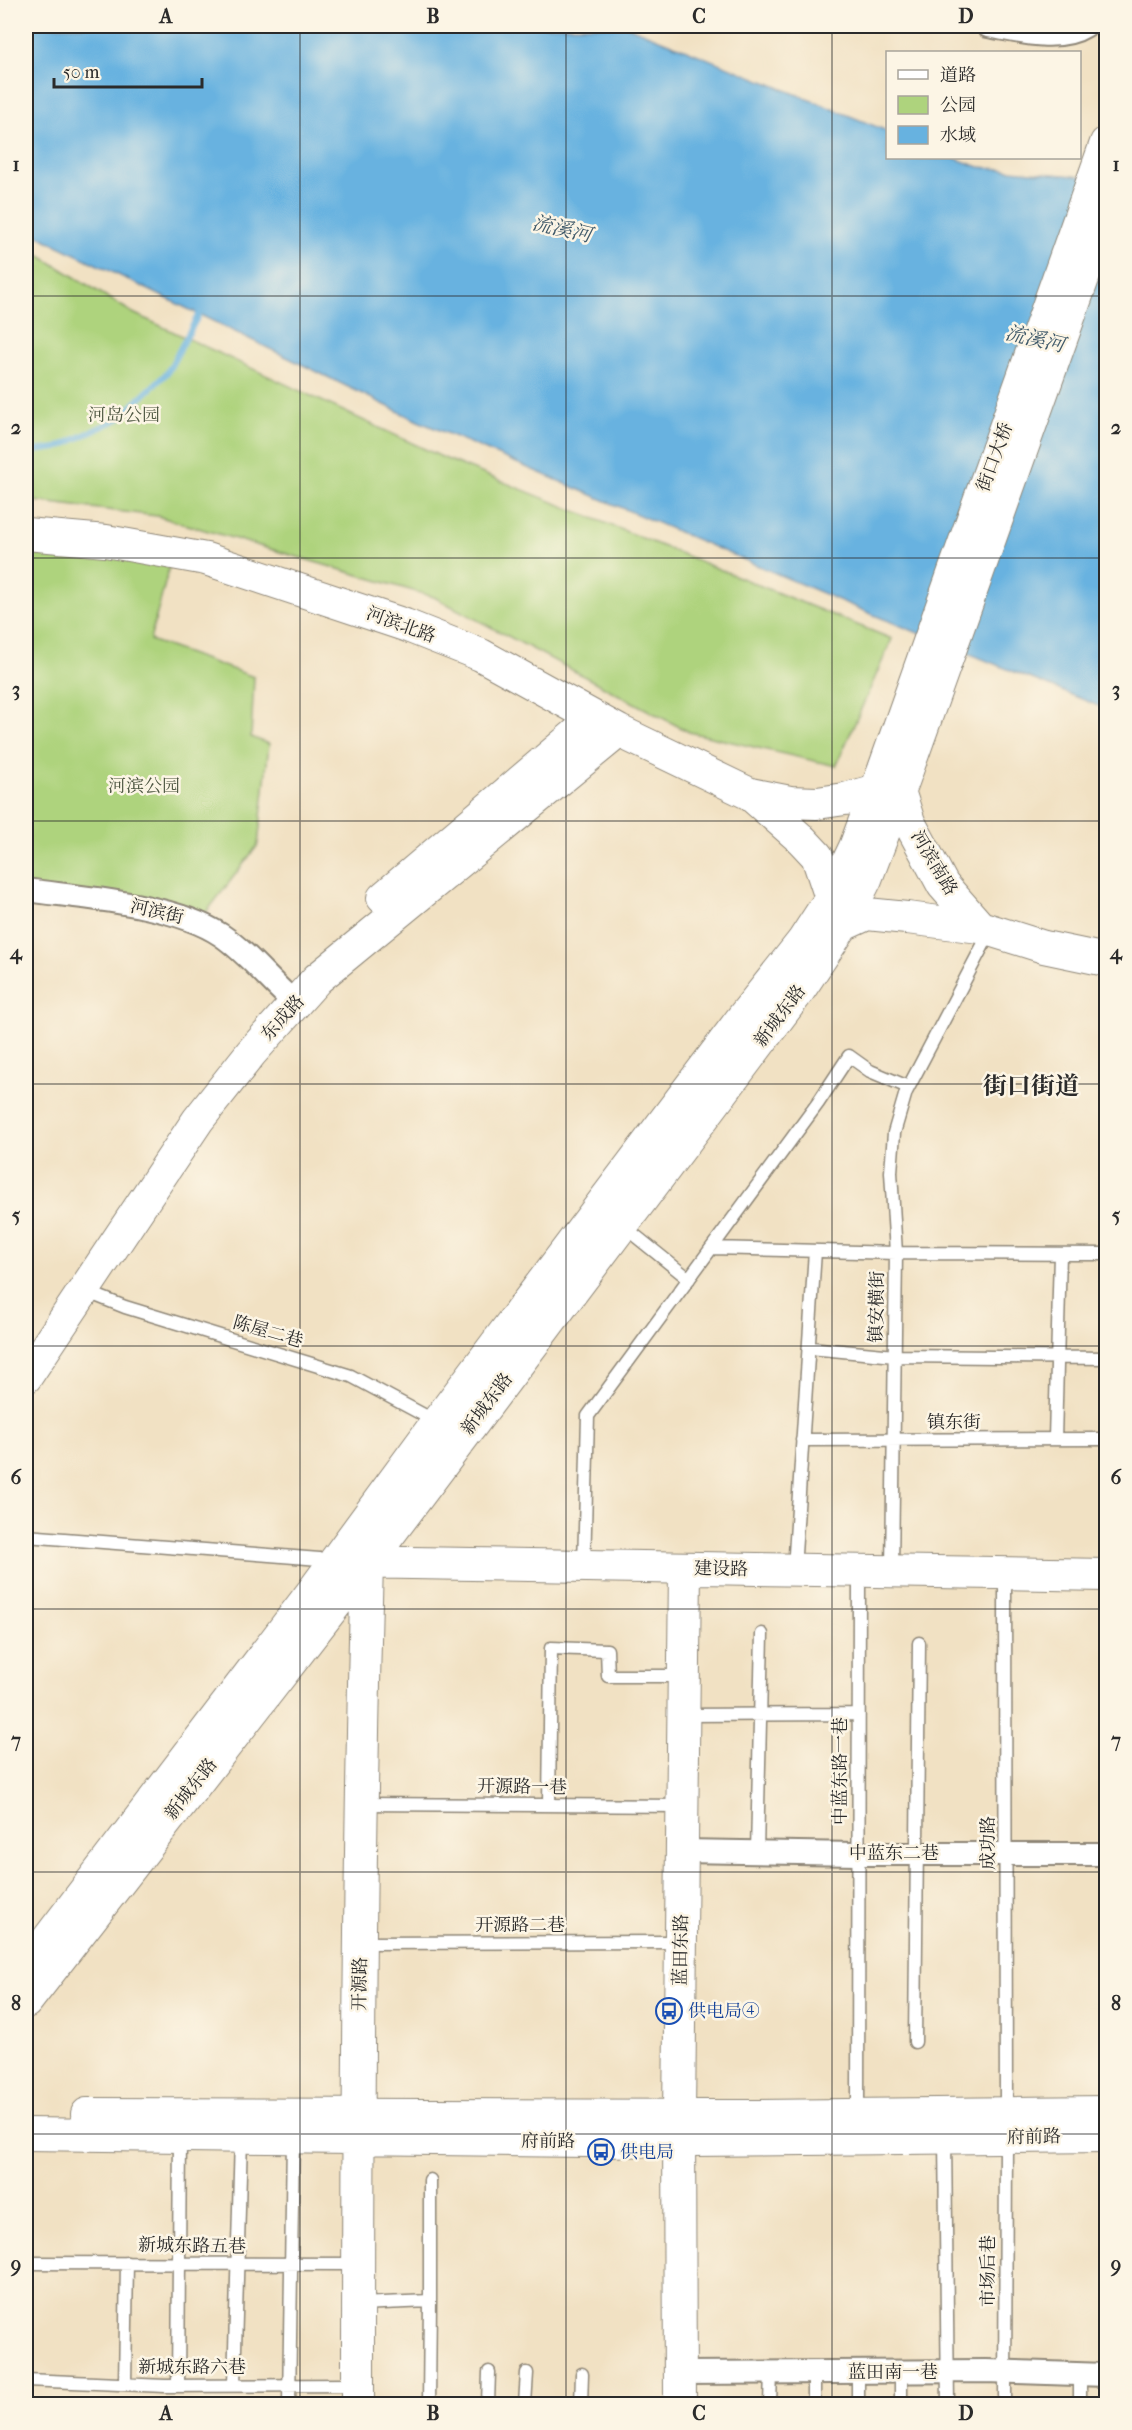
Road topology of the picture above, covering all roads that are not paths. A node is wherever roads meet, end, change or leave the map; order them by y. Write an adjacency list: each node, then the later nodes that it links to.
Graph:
1 (988, 26): 2 (street)
2 (1085, 26)
3 (1107, 143): 7 (street, 街口大桥)
4 (1107, 214): 7 (street, 街口大桥)
5 (26, 534): 6 (street, 河滨北路)
6 (607, 725): 8 (street, 河滨北路); 13 (street, 东成路)
7 (891, 783): 8 (street, 河滨北路); 10 (street, 新城东路); 11 (street, 河滨南路)
8 (750, 794): 10 (street, 河滨北路)
9 (26, 890): 13 (street, 河滨街)
10 (837, 911): 11 (street, 河滨南路); 15 (street, 新城东路); 29 (street, 新城东路)
11 (985, 929): 12 (street, 河滨南路); 14 (lane)
12 (1107, 960)
13 (288, 998): 22 (street, 东成路); 23 (street, 东成路)
14 (908, 1087): 16 (lane); 18 (lane)
15 (622, 1225): 21 (lane); 36 (street, 新城东路)
16 (712, 1248): 17 (lane); 21 (lane)
17 (815, 1251): 18 (lane); 24 (lane)
18 (896, 1253): 19 (lane, 镇安横街); 25 (lane, 镇安横街)
19 (1060, 1254): 20 (lane, 镇安横街); 26 (lane)
20 (1107, 1254)
21 (689, 1279): 37 (lane)
22 (83, 1290): 28 (street, 东成路); 29 (lane, 陈屋二巷)
23 (26, 1343)
24 (810, 1347): 25 (lane); 32 (lane)
25 (895, 1356): 26 (lane); 33 (lane, 镇安横街)
26 (1058, 1358): 27 (lane); 30 (lane)
27 (1107, 1358)
28 (26, 1377)
29 (437, 1422): 35 (street, 新城东路)
30 (1055, 1439): 31 (lane, 镇东街); 33 (lane, 镇东街)
31 (1107, 1439)
32 (802, 1440): 33 (lane, 镇东街); 39 (lane)
33 (894, 1440): 41 (lane, 镇安横街)
34 (26, 1536): 35 (lane)
35 (336, 1560): 36 (street, 建设路); 61 (street, 新城东路)
36 (367, 1564): 37 (street, 建设路); 50 (street, 开源路); 62 (street, 新城东路)
37 (584, 1567): 38 (street, 建设路)
38 (685, 1569): 39 (street, 建设路); 46 (street, 蓝田东路)
39 (794, 1570): 40 (street, 建设路)
40 (859, 1571): 41 (street, 建设路); 48 (lane, 中蓝东路一巷)
41 (892, 1572): 42 (street, 建设路)
42 (1005, 1574): 43 (street, 建设路); 55 (lane, 成功路)
43 (1107, 1575)
44 (762, 1634): 47 (lane)
45 (919, 1643): 57 (lane)
46 (684, 1676): 49 (street, 蓝田东路); 51 (lane)
47 (760, 1714): 48 (lane); 49 (lane); 54 (lane)
48 (858, 1714): 56 (lane, 中蓝东路一巷)
49 (684, 1715): 52 (street, 蓝田东路)
50 (360, 1804): 51 (lane, 开源路一巷); 60 (street, 开源路)
51 (549, 1805): 52 (lane, 开源路一巷)
52 (682, 1806): 53 (street, 蓝田东路)
53 (682, 1851): 54 (street, 中蓝东二巷); 59 (street, 蓝田东路)
54 (757, 1852): 56 (street, 中蓝东二巷)
55 (1006, 1853): 57 (street, 中蓝东二巷); 58 (street, 中蓝东二巷); 67 (lane, 成功路)
56 (857, 1854): 57 (street, 中蓝东二巷); 66 (lane, 中蓝东路一巷)
57 (915, 1854): 63 (lane)
58 (1107, 1854)
59 (681, 1942): 60 (lane, 开源路二巷); 69 (street, 蓝田东路)
60 (360, 1943): 68 (street, 开源路)
61 (26, 1968)
62 (26, 2002)
63 (915, 2042)
64 (1107, 2112): 67 (street, 府前路)
65 (26, 2113): 68 (street, 府前路)
66 (858, 2115): 67 (street, 府前路); 69 (street, 府前路)
67 (1006, 2125): 71 (street, 府前路); 74 (street, 府前路); 90 (lane, 市场后巷)
68 (358, 2127): 69 (street, 府前路); 75 (street, 府前路); 81 (street, 开源路)
69 (680, 2128): 74 (street, 府前路); 93 (street, 蓝田东路)
70 (26, 2134): 72 (street, 府前路)
71 (1107, 2136)
72 (180, 2137): 73 (street, 府前路); 79 (lane)
73 (241, 2138): 75 (street, 府前路); 80 (lane)
74 (945, 2138): 89 (lane)
75 (293, 2139): 82 (lane)
76 (430, 2180): 83 (lane)
77 (26, 2263): 78 (lane, 新城东路五巷)
78 (127, 2263): 79 (lane, 新城东路五巷); 98 (lane)
79 (179, 2263): 80 (lane, 新城东路五巷); 101 (lane)
80 (236, 2264): 82 (lane, 新城东路五巷); 99 (lane)
81 (358, 2264): 82 (lane, 新城东路五巷); 84 (street, 开源路)
82 (293, 2265): 100 (lane)
83 (430, 2301): 84 (lane); 104 (lane)
84 (358, 2304): 102 (street, 开源路)
85 (489, 2372): 105 (lane)
86 (814, 2372): 87 (street, 蓝田南一巷); 94 (street, 蓝田南一巷); 110 (lane)
87 (858, 2372): 88 (street, 蓝田南一巷); 111 (lane)
88 (901, 2372): 89 (street, 蓝田南一巷); 112 (lane)
89 (948, 2372): 90 (street, 蓝田南一巷); 113 (lane)
90 (1006, 2372): 95 (street, 蓝田南一巷); 114 (lane, 市场后巷)
91 (527, 2373): 106 (lane)
92 (582, 2373): 107 (lane)
93 (680, 2373): 94 (street, 蓝田南一巷); 108 (street, 蓝田东路)
94 (771, 2373): 109 (lane)
95 (1080, 2373): 96 (street, 蓝田南一巷); 115 (lane)
96 (1107, 2375)
97 (26, 2380): 98 (lane, 新城东路六巷)
98 (125, 2384): 101 (lane, 新城东路六巷)
99 (234, 2385): 100 (lane, 新城东路六巷); 101 (lane, 新城东路六巷)
100 (290, 2385): 102 (lane, 新城东路六巷); 103 (lane)
101 (177, 2386)
102 (358, 2395)
103 (290, 2404)
104 (429, 2404)
105 (488, 2404)
106 (525, 2404)
107 (581, 2404)
108 (680, 2404)
109 (770, 2404)
110 (814, 2404)
111 (858, 2404)
112 (901, 2404)
113 (948, 2404)
114 (1005, 2404)
115 (1080, 2404)

